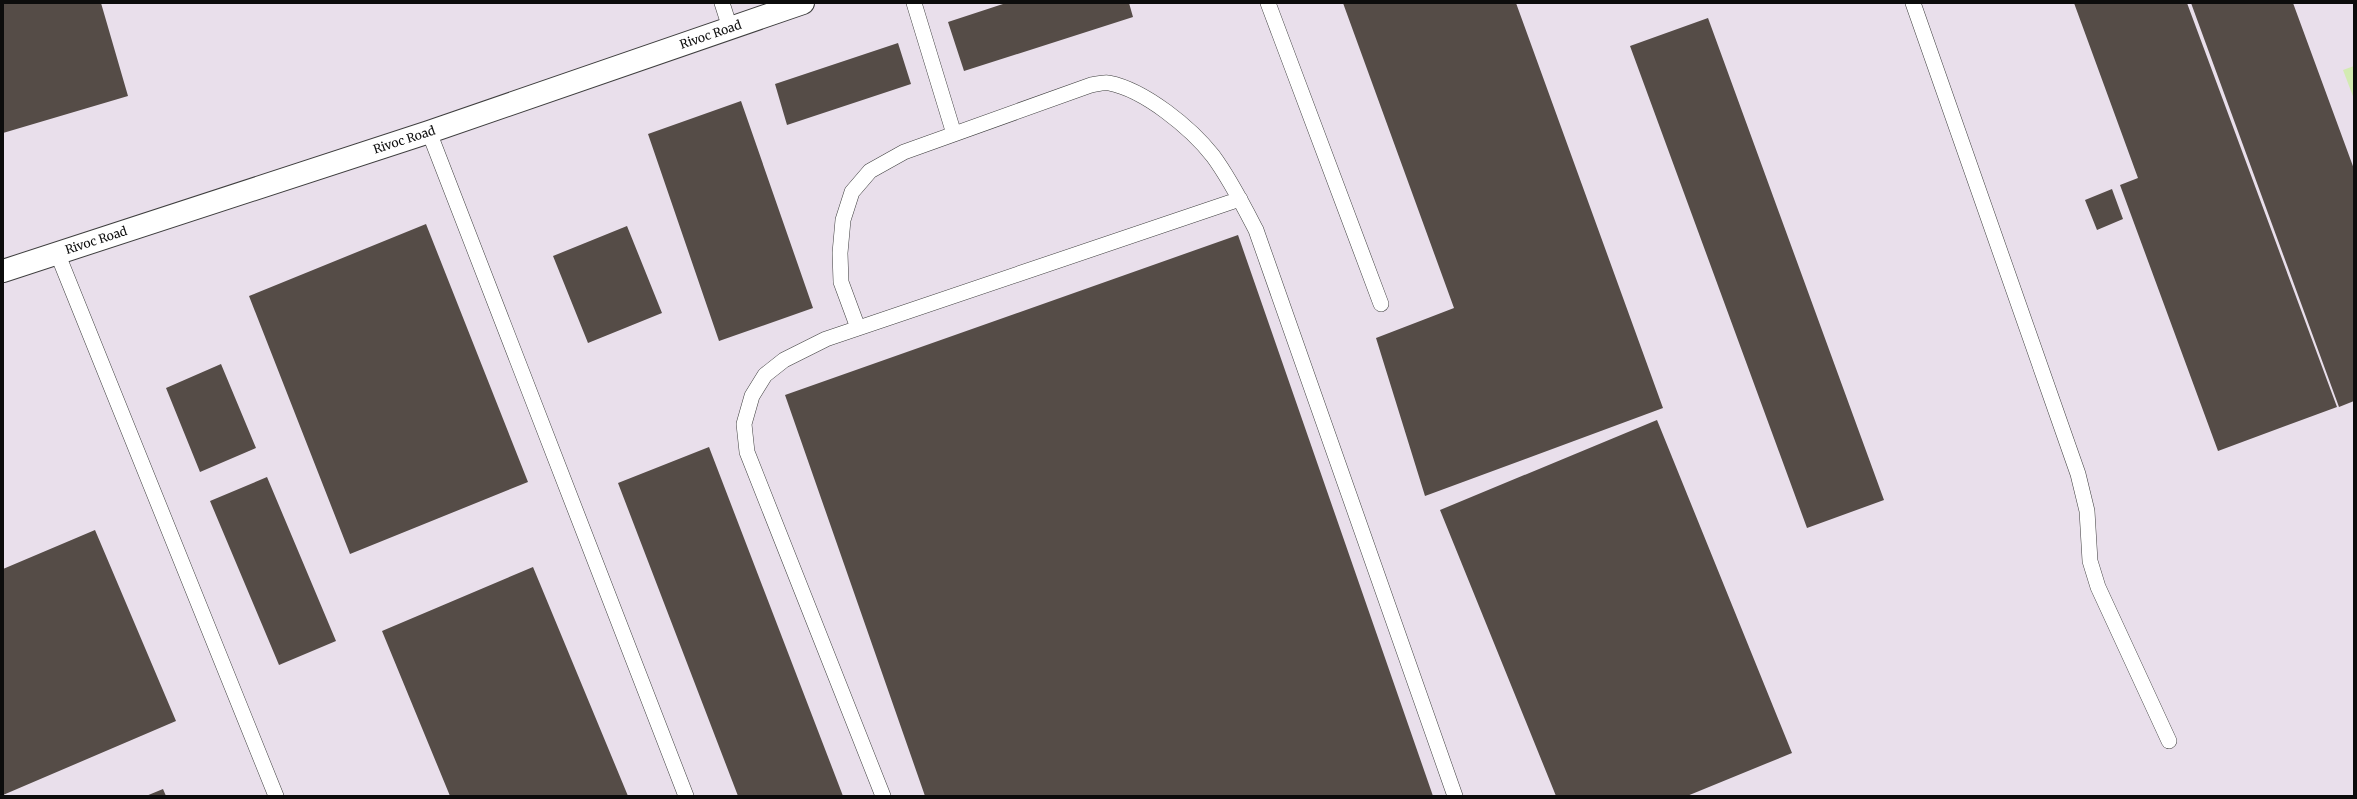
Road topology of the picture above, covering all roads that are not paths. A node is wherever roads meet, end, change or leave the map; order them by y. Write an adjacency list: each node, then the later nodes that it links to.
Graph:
1 (722, 3): 6 (lane)
2 (803, 3): 6 (street, Rivoc Road)
3 (914, 3): 8 (lane)
4 (1268, 3): 12 (lane)
5 (1913, 3): 14 (lane)
6 (730, 28): 7 (street, Rivoc Road)
7 (429, 132): 10 (street, Rivoc Road); 16 (lane)
8 (954, 134): 9 (lane); 13 (lane)
9 (1240, 199): 13 (lane); 18 (lane)
10 (58, 255): 11 (street, Rivoc Road); 15 (lane)
11 (3, 271)
12 (1382, 304)
13 (858, 328): 17 (lane)
14 (2168, 741)
15 (276, 796)
16 (686, 796)
17 (883, 796)
18 (1455, 796)

